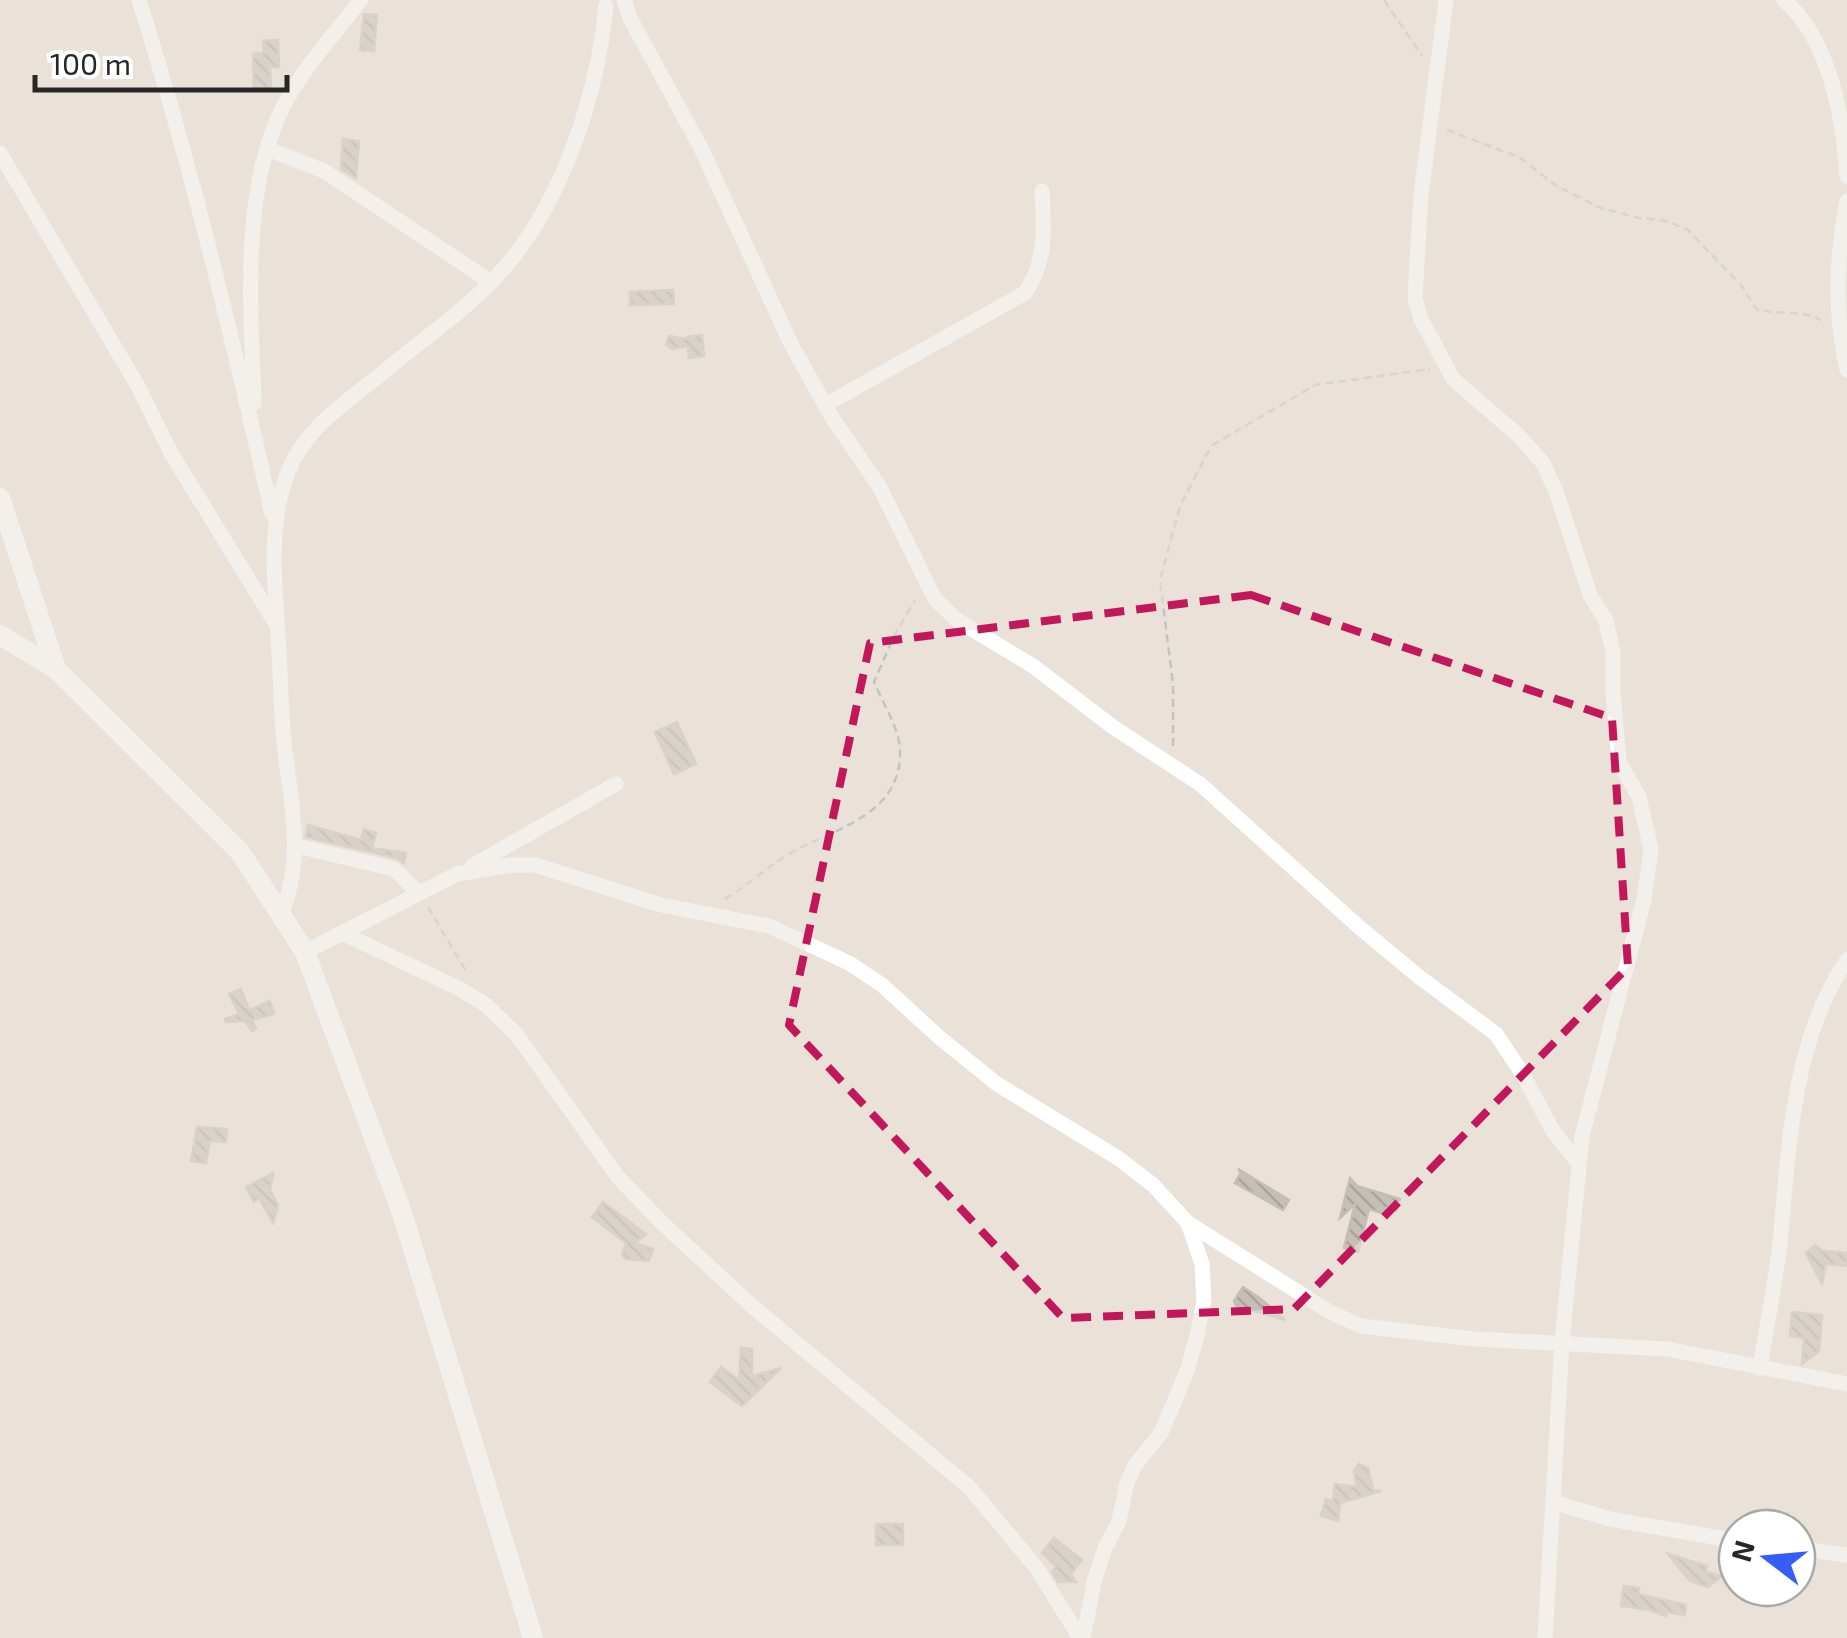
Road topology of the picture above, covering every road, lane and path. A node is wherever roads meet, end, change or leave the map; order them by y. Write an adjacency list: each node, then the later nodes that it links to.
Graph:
1 (138, 0): 21 (street)
2 (362, 0): 11 (street)
3 (624, 0): 8 (street)
4 (1384, 0): 9 (path)
5 (1446, 0): 9 (street)
6 (1784, 0): 13 (street)
7 (606, 3): 8 (street); 16 (street)
8 (630, 18): 20 (street)
9 (1434, 74): 10 (street)
10 (1428, 126): 17 (path); 18 (street)
11 (268, 149): 16 (street); 21 (street)
12 (0, 153): 25 (street)
13 (1847, 176)
14 (1042, 191): 20 (street)
15 (1847, 201): 17 (street)
16 (491, 282): 23 (street)
17 (1840, 330): 19 (street)
18 (1446, 367): 28 (path); 39 (street)
19 (1847, 370)
20 (825, 406): 24 (street)
21 (256, 442): 23 (street)
22 (0, 498): 27 (street)
23 (275, 528): 25 (street)
24 (926, 581): 28 (street); 33 (path)
25 (278, 628): 30 (street)
26 (0, 635): 27 (street)
27 (56, 669): 34 (street)
28 (1173, 766): 39 (street)
29 (616, 784): 31 (street)
30 (297, 846): 32 (street); 34 (street)
31 (457, 874): 32 (street); 33 (street)
32 (418, 892): 35 (street); 38 (path)
33 (698, 912): 40 (street)
34 (281, 915): 36 (street)
35 (342, 932): 36 (street); 49 (street)
36 (305, 952): 48 (street)
37 (1847, 960): 42 (street)
38 (467, 972)
39 (1579, 1164): 41 (street)
40 (1188, 1223): 41 (street); 49 (street)
41 (1562, 1342): 42 (street); 44 (street)
42 (1760, 1368): 43 (street)
43 (1847, 1384)
44 (1553, 1502): 45 (street); 50 (street)
45 (1717, 1538)
46 (1817, 1551): 47 (street)
47 (1847, 1556)
48 (533, 1638)
49 (1082, 1638)
50 (1545, 1638)

